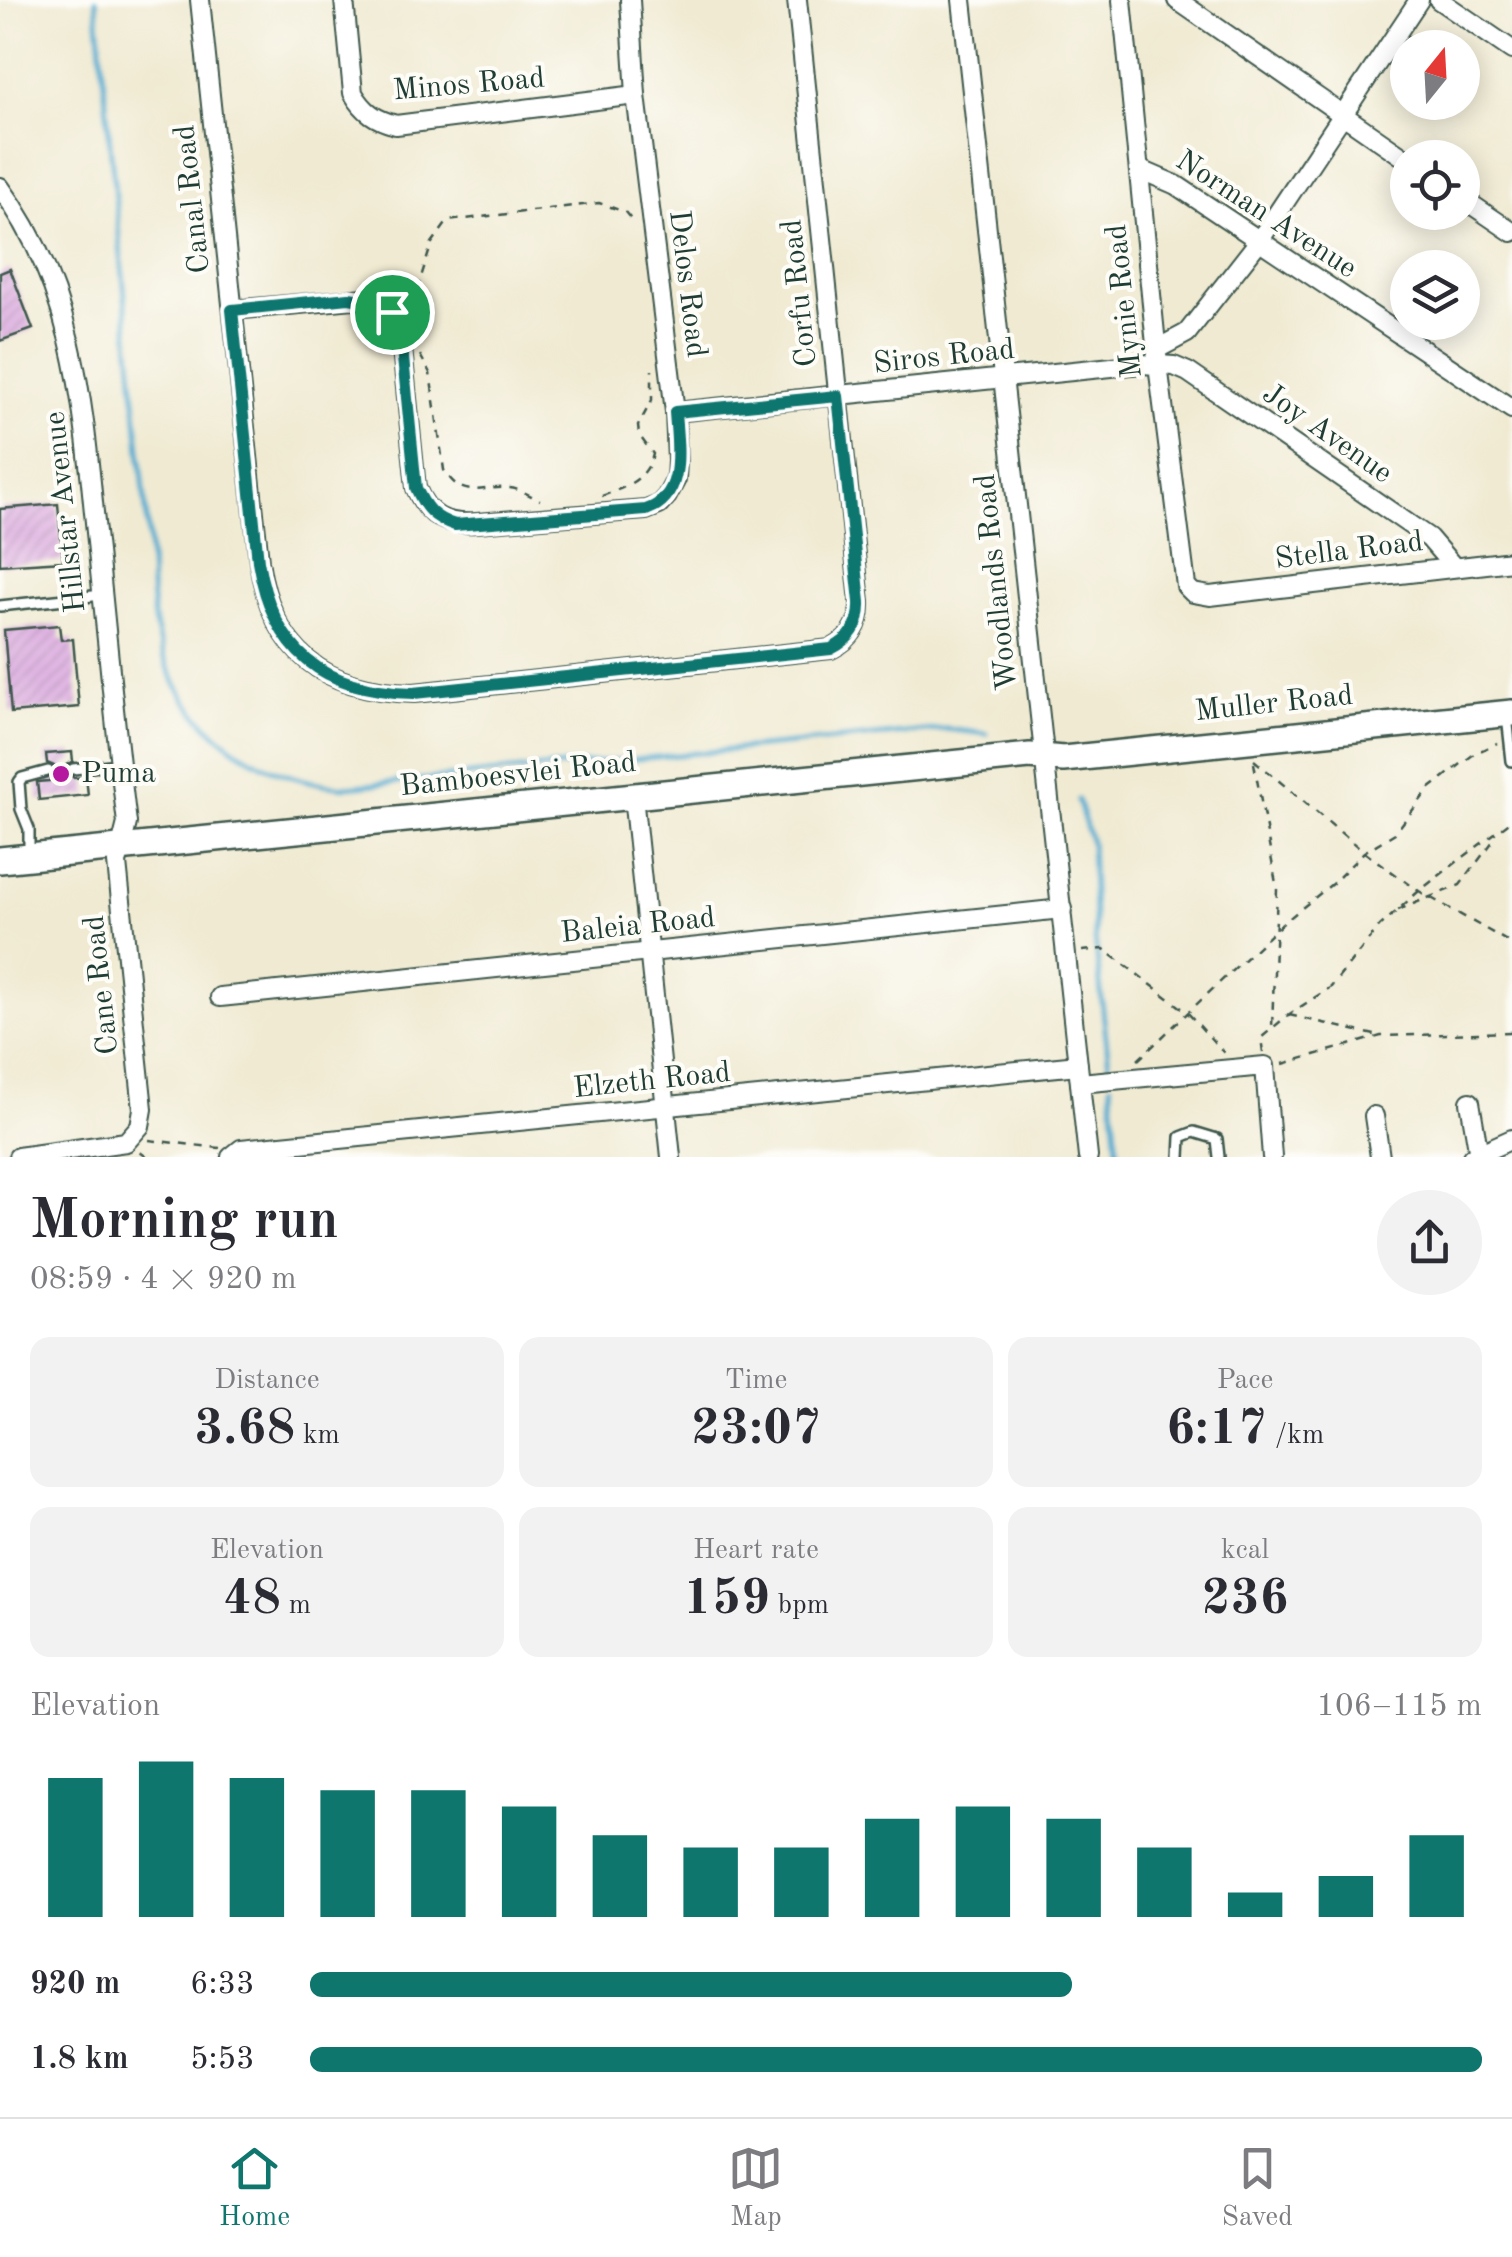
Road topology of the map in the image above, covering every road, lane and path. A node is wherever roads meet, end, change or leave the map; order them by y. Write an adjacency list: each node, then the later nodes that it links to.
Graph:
1 (200, 0): 20 (street, Canal Road)
2 (344, 0): 11 (street, Minos Road)
3 (630, 0): 11 (street, Delos Road)
4 (797, 0): 26 (street, Corfu Road)
5 (962, 0): 25 (street, Woodlands Road)
6 (1122, 0): 14 (street, Mynie Road)
7 (1177, 0): 12 (street)
8 (1419, 0): 12 (street)
9 (1439, 0): 10 (street)
10 (1512, 50)
11 (636, 95): 28 (street, Delos Road)
12 (1345, 116): 13 (street); 19 (street)
13 (1390, 147)
14 (1139, 170): 19 (street, Norman Avenue); 24 (street, Mynie Road)
15 (0, 187): 34 (street, Hillstar Avenue)
16 (1480, 210): 18 (street)
17 (634, 223): 21 (path)
18 (1512, 232)
19 (1259, 242): 24 (street); 27 (street, Norman Avenue)
20 (232, 310): 21 (street); 36 (street, Canal Road)
21 (392, 312): 28 (street, Delos Road)
22 (418, 351): 30 (path)
23 (651, 357): 29 (path)
24 (1158, 357): 25 (street, Siros Road); 32 (street, Joy Avenue); 33 (street, Mynie Road)
25 (1002, 378): 26 (street, Siros Road); 39 (street, Woodlands Road)
26 (838, 396): 28 (street, Siros Road); 36 (street, Corfu Road)
27 (1512, 409)
28 (675, 412)
29 (594, 498)
30 (551, 503)
31 (1512, 561): 32 (street, Stella Road)
32 (1454, 566): 33 (street, Stella Road)
33 (1193, 593)
34 (102, 595): 35 (lane); 41 (street, Hillstar Avenue)
35 (0, 606)
36 (849, 637)
37 (1509, 721): 38 (street, Muller Road); 40 (lane); 48 (path)
38 (1252, 751): 39 (street, Muller Road); 48 (path); 55 (path)
39 (1044, 757): 44 (street, Bamboesvlei Road); 53 (street, Woodlands Road)
40 (1512, 761)
41 (119, 764): 42 (lane); 47 (street, Hillstar Avenue)
42 (74, 768)
43 (48, 771): 49 (lane)
44 (633, 796): 47 (street, Bamboesvlei Road); 58 (street)
45 (1512, 820): 46 (path)
46 (1499, 832): 51 (path); 52 (path)
47 (122, 848): 49 (street, Bamboesvlei Road); 73 (street, Cane Road)
48 (1364, 852): 51 (path); 55 (path)
49 (29, 857): 50 (street, Bamboesvlei Road)
50 (0, 860)
51 (1419, 891): 52 (path); 54 (path)
52 (1431, 898): 54 (path); 56 (path)
53 (1062, 910): 58 (street, Baleia Road); 68 (street, Woodlands Road)
54 (1397, 911): 61 (path)
55 (1276, 929): 60 (path); 62 (path)
56 (1512, 944)
57 (1087, 950): 60 (path)
58 (648, 952): 59 (street, Baleia Road); 71 (street)
59 (220, 997)
60 (1187, 1012): 67 (path); 69 (path)
61 (1288, 1015): 62 (path); 64 (path)
62 (1272, 1029): 66 (path)
63 (1512, 1032): 64 (path)
64 (1382, 1036): 65 (path)
65 (1290, 1063)
66 (1265, 1066): 67 (street, Elzeth Road); 82 (street)
67 (1239, 1068): 69 (street, Elzeth Road)
68 (1079, 1074): 69 (street, Elzeth Road); 71 (street, Elzeth Road); 79 (street, Woodlands Road)
69 (1112, 1080)
70 (1470, 1102): 76 (street)
71 (665, 1108): 75 (street, Elzeth Road); 78 (street)
72 (1374, 1116): 83 (street)
73 (133, 1135): 75 (path); 77 (street)
74 (1512, 1140): 76 (street)
75 (232, 1156)
76 (1476, 1156)
77 (18, 1157)
78 (671, 1157)
79 (1088, 1157)
80 (1180, 1157): 81 (lane)
81 (1219, 1157)
82 (1272, 1157)
83 (1380, 1157)

